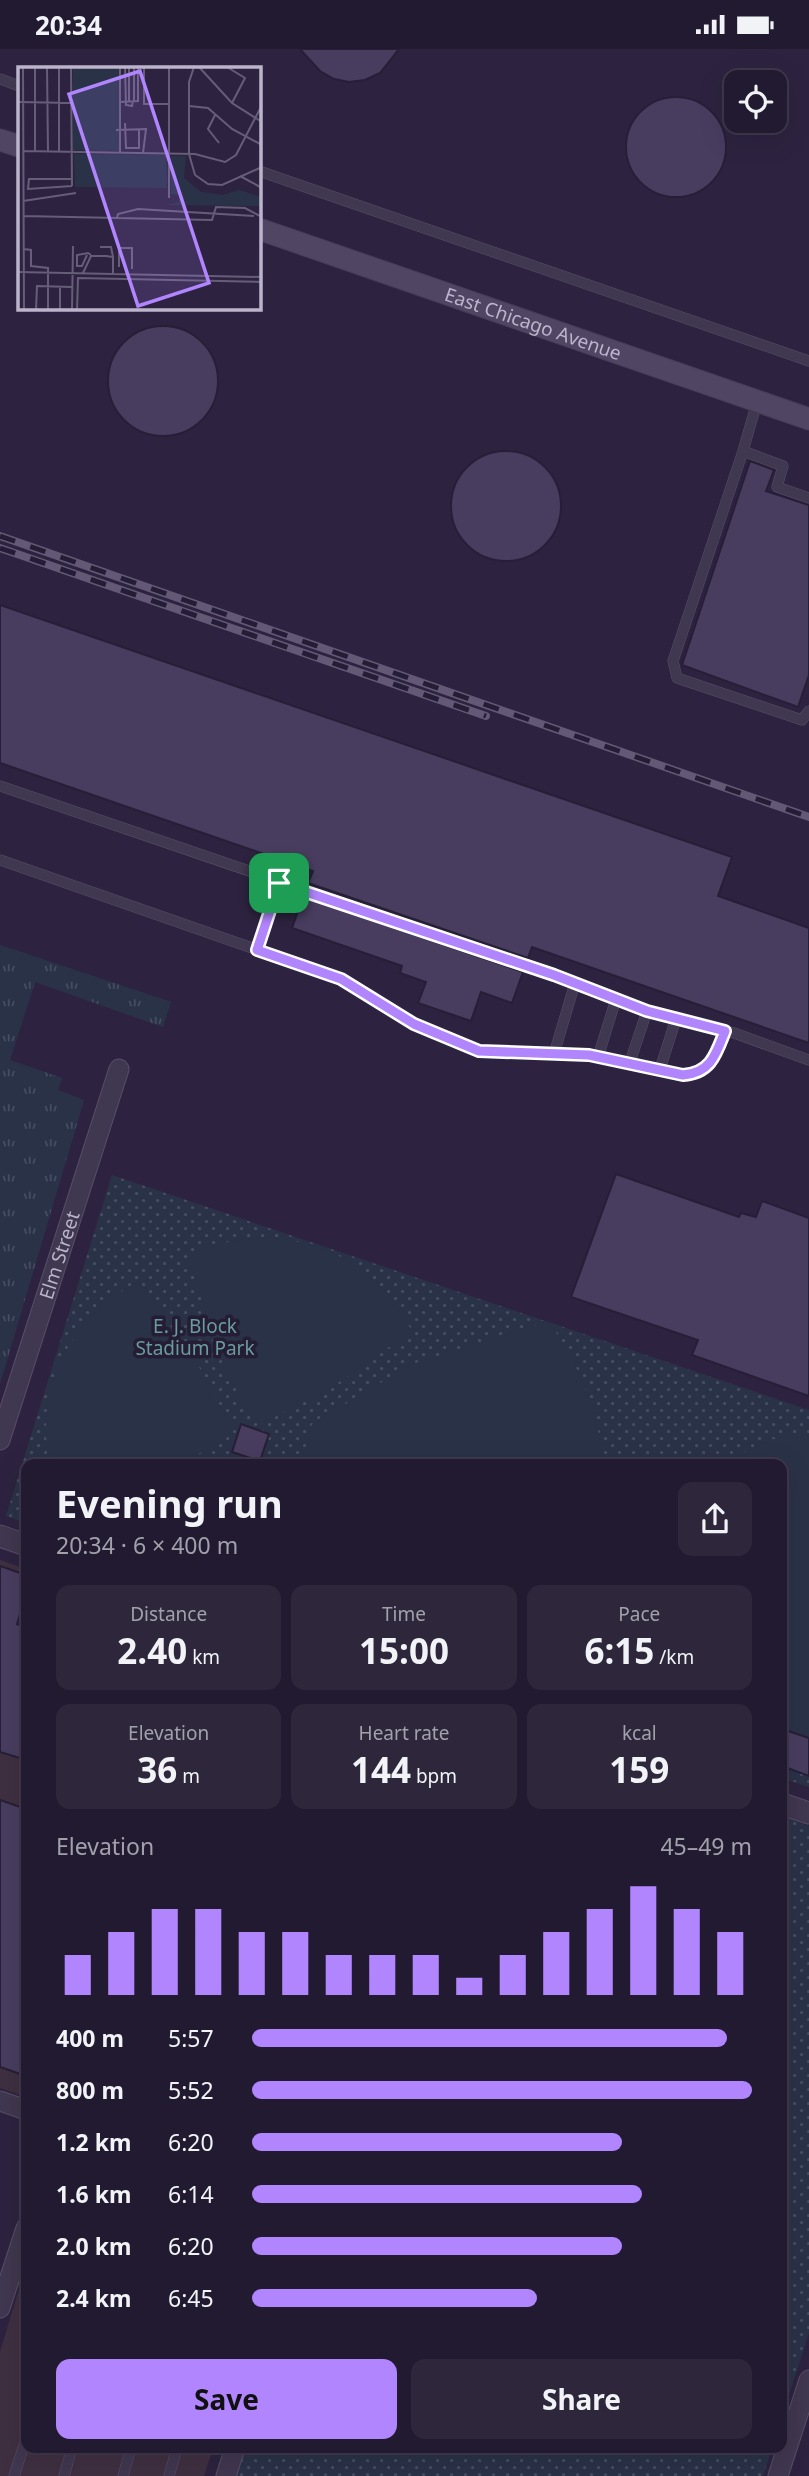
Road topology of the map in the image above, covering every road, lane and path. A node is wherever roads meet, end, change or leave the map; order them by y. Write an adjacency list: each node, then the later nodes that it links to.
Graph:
1 (0, 79): 2 (lane)
2 (18, 86)
3 (0, 139): 4 (main road)
4 (18, 146)
5 (261, 172): 7 (lane)
6 (261, 230): 8 (main road, East Chicago Avenue)
7 (809, 361)
8 (757, 401): 9 (main road, East Chicago Avenue); 10 (lane)
9 (809, 419)
10 (743, 451): 11 (lane); 12 (lane)
11 (809, 498)
12 (809, 711)
13 (0, 786): 15 (lane)
14 (0, 860): 16 (lane)
15 (279, 883): 16 (lane); 17 (lane)
16 (257, 950): 22 (lane)
17 (575, 983): 18 (lane); 22 (lane)
18 (617, 999): 19 (lane); 23 (lane)
19 (647, 1011): 20 (lane); 25 (lane)
20 (676, 1019): 21 (lane); 27 (lane)
21 (725, 1031): 24 (lane); 27 (lane)
22 (554, 1053): 23 (lane)
23 (598, 1056): 25 (lane)
24 (809, 1060)
25 (630, 1062): 27 (lane)
26 (119, 1069): 28 (street, Elm Street)
27 (660, 1069)
28 (0, 1440)
29 (0, 1537): 30 (street)
30 (21, 1543)
31 (787, 1806): 32 (street)
32 (809, 1813)
33 (0, 2101): 34 (street)
34 (21, 2108)
35 (21, 2243): 36 (street)
36 (0, 2308)
37 (809, 2380): 38 (street)
38 (787, 2448)
39 (21, 2453): 45 (lane)
40 (71, 2453): 46 (lane)
41 (130, 2453): 47 (lane)
42 (176, 2453): 48 (lane)
43 (233, 2453): 49 (street)
44 (785, 2453): 50 (street)
45 (14, 2476)
46 (64, 2476)
47 (123, 2476)
48 (169, 2476)
49 (226, 2476)
50 (778, 2476)

